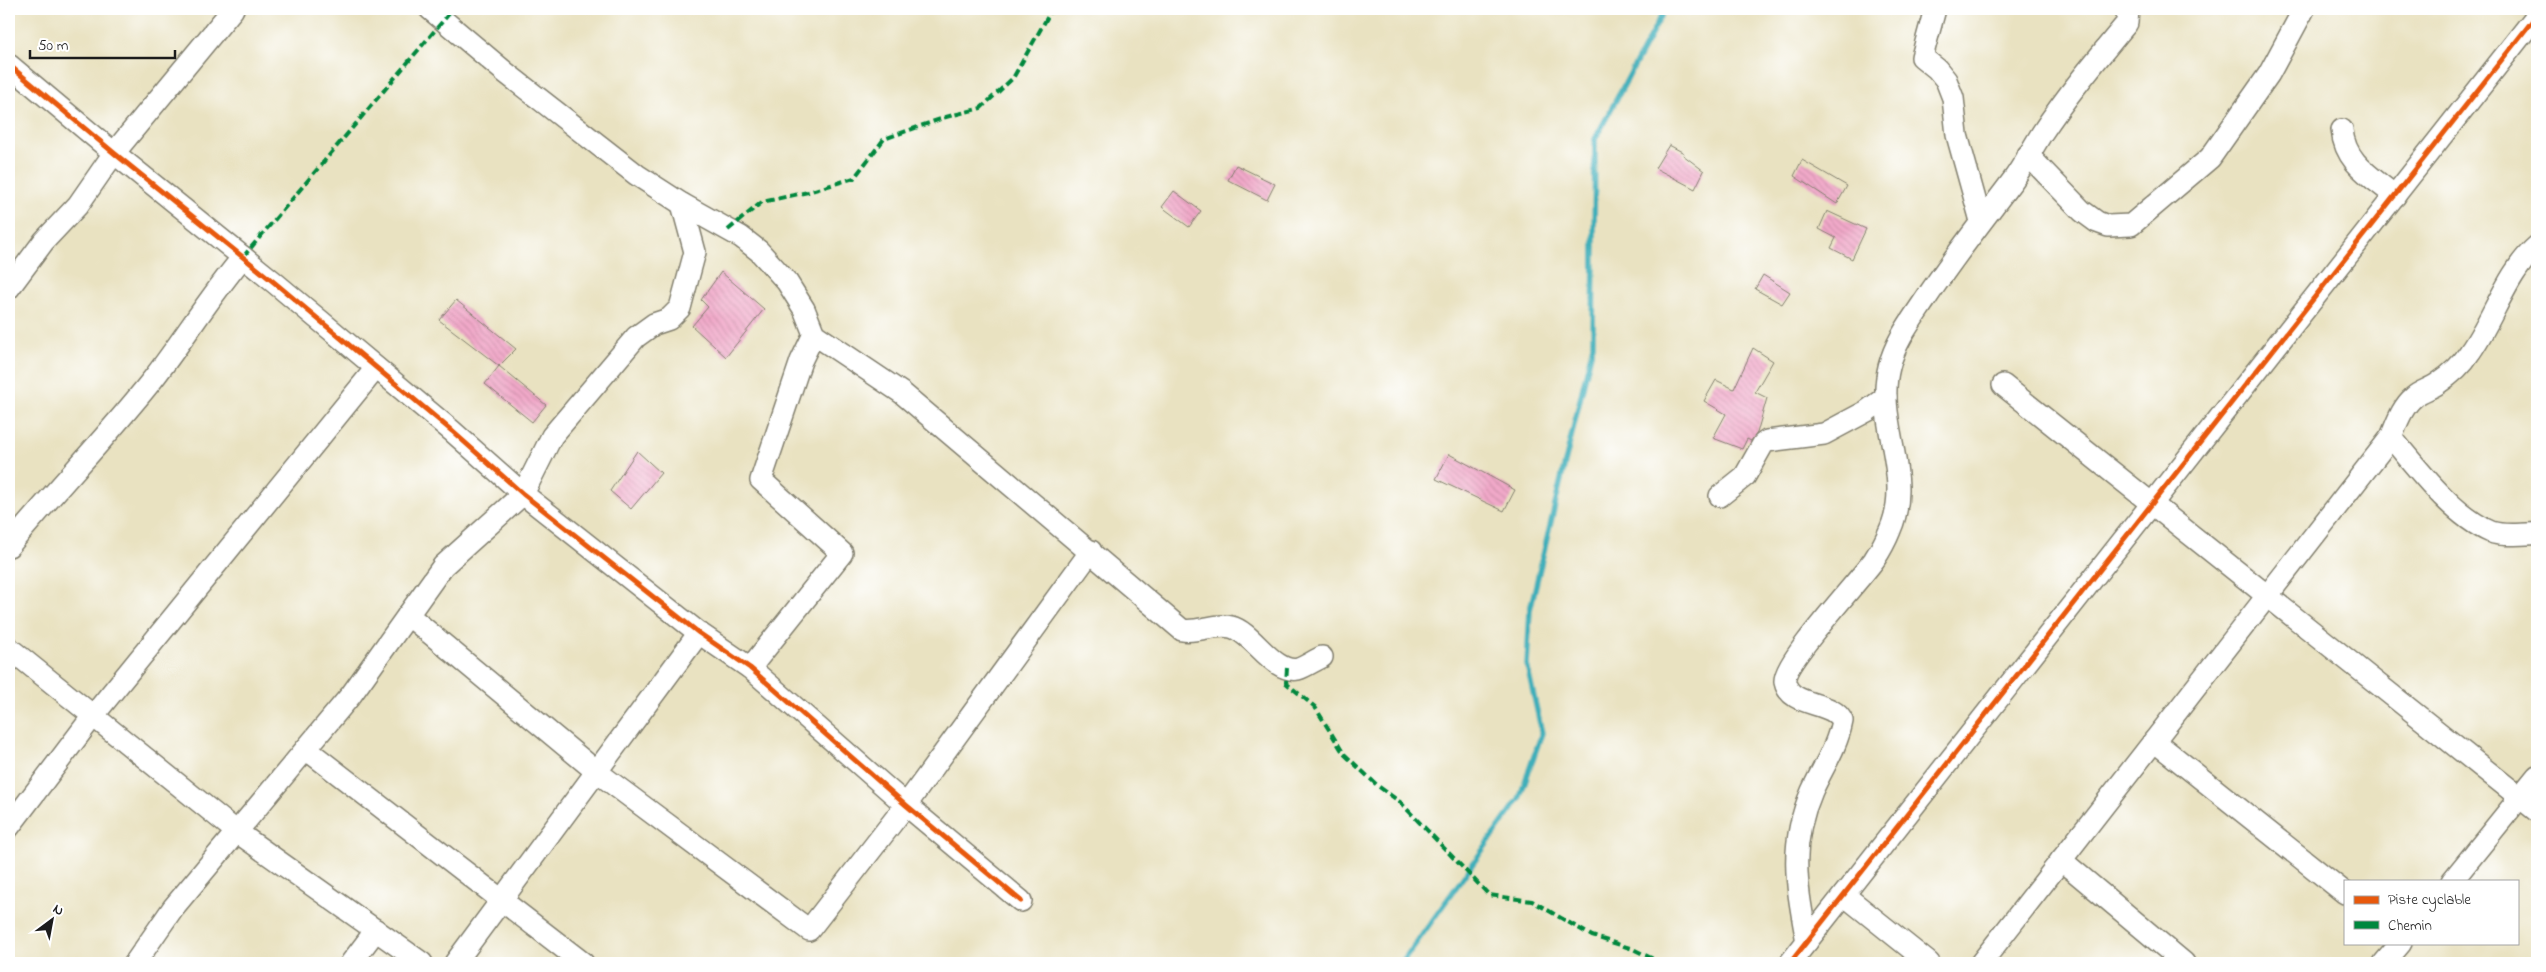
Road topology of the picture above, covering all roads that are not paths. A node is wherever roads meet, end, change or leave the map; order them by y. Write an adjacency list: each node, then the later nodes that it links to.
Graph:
1 (233, 9): 9 (street)
2 (430, 9): 12 (street)
3 (1935, 9): 13 (street)
4 (2128, 9): 10 (street)
5 (2304, 9): 10 (street)
6 (2537, 15): 11 (street)
7 (9, 65): 9 (street)
8 (2342, 130): 11 (street)
9 (114, 154): 15 (street); 16 (street)
10 (2028, 155): 13 (street)
11 (2395, 196): 24 (street)
12 (682, 204): 17 (street); 22 (street)
13 (1981, 221): 20 (street)
14 (2537, 246): 21 (street)
15 (243, 257): 18 (street); 26 (street)
16 (9, 288)
17 (814, 334): 27 (street); 33 (street)
18 (376, 368): 22 (street); 34 (street)
19 (2003, 385): 24 (street)
20 (1886, 397): 23 (street); 51 (street)
21 (2391, 437): 25 (street); 28 (street)
22 (523, 494): 29 (street); 30 (street)
23 (1720, 496)
24 (2152, 504): 28 (street); 47 (street)
25 (2537, 534)
26 (9, 546)
27 (1091, 551): 32 (street); 40 (street)
28 (2267, 596): 35 (street); 39 (street)
29 (408, 615): 36 (street); 37 (street)
30 (699, 633): 33 (street); 37 (street)
31 (9, 648): 34 (street)
32 (1322, 657)
33 (750, 668): 40 (street)
34 (93, 716): 42 (street); 43 (street)
35 (2154, 741): 44 (street); 46 (street)
36 (306, 749): 43 (street); 48 (street)
37 (597, 772): 40 (street); 48 (street)
38 (2537, 776): 39 (street)
39 (2520, 797): 41 (street); 45 (street)
40 (906, 805): 49 (street)
41 (2537, 811)
42 (9, 827)
43 (238, 832): 50 (street); 53 (street)
44 (2061, 860): 60 (street); 61 (street)
45 (2453, 880)
46 (2344, 892)
47 (1844, 894): 51 (street); 59 (street)
48 (501, 900): 56 (street); 57 (street)
49 (1022, 901)
50 (376, 930): 54 (street); 55 (street)
51 (1807, 942): 58 (street)
52 (2400, 944): 62 (street)
53 (135, 963)
54 (351, 963)
55 (422, 963)
56 (455, 963)
57 (582, 963)
58 (1790, 963)
59 (1929, 963)
60 (1981, 963)
61 (2184, 963)
62 (2384, 963)

